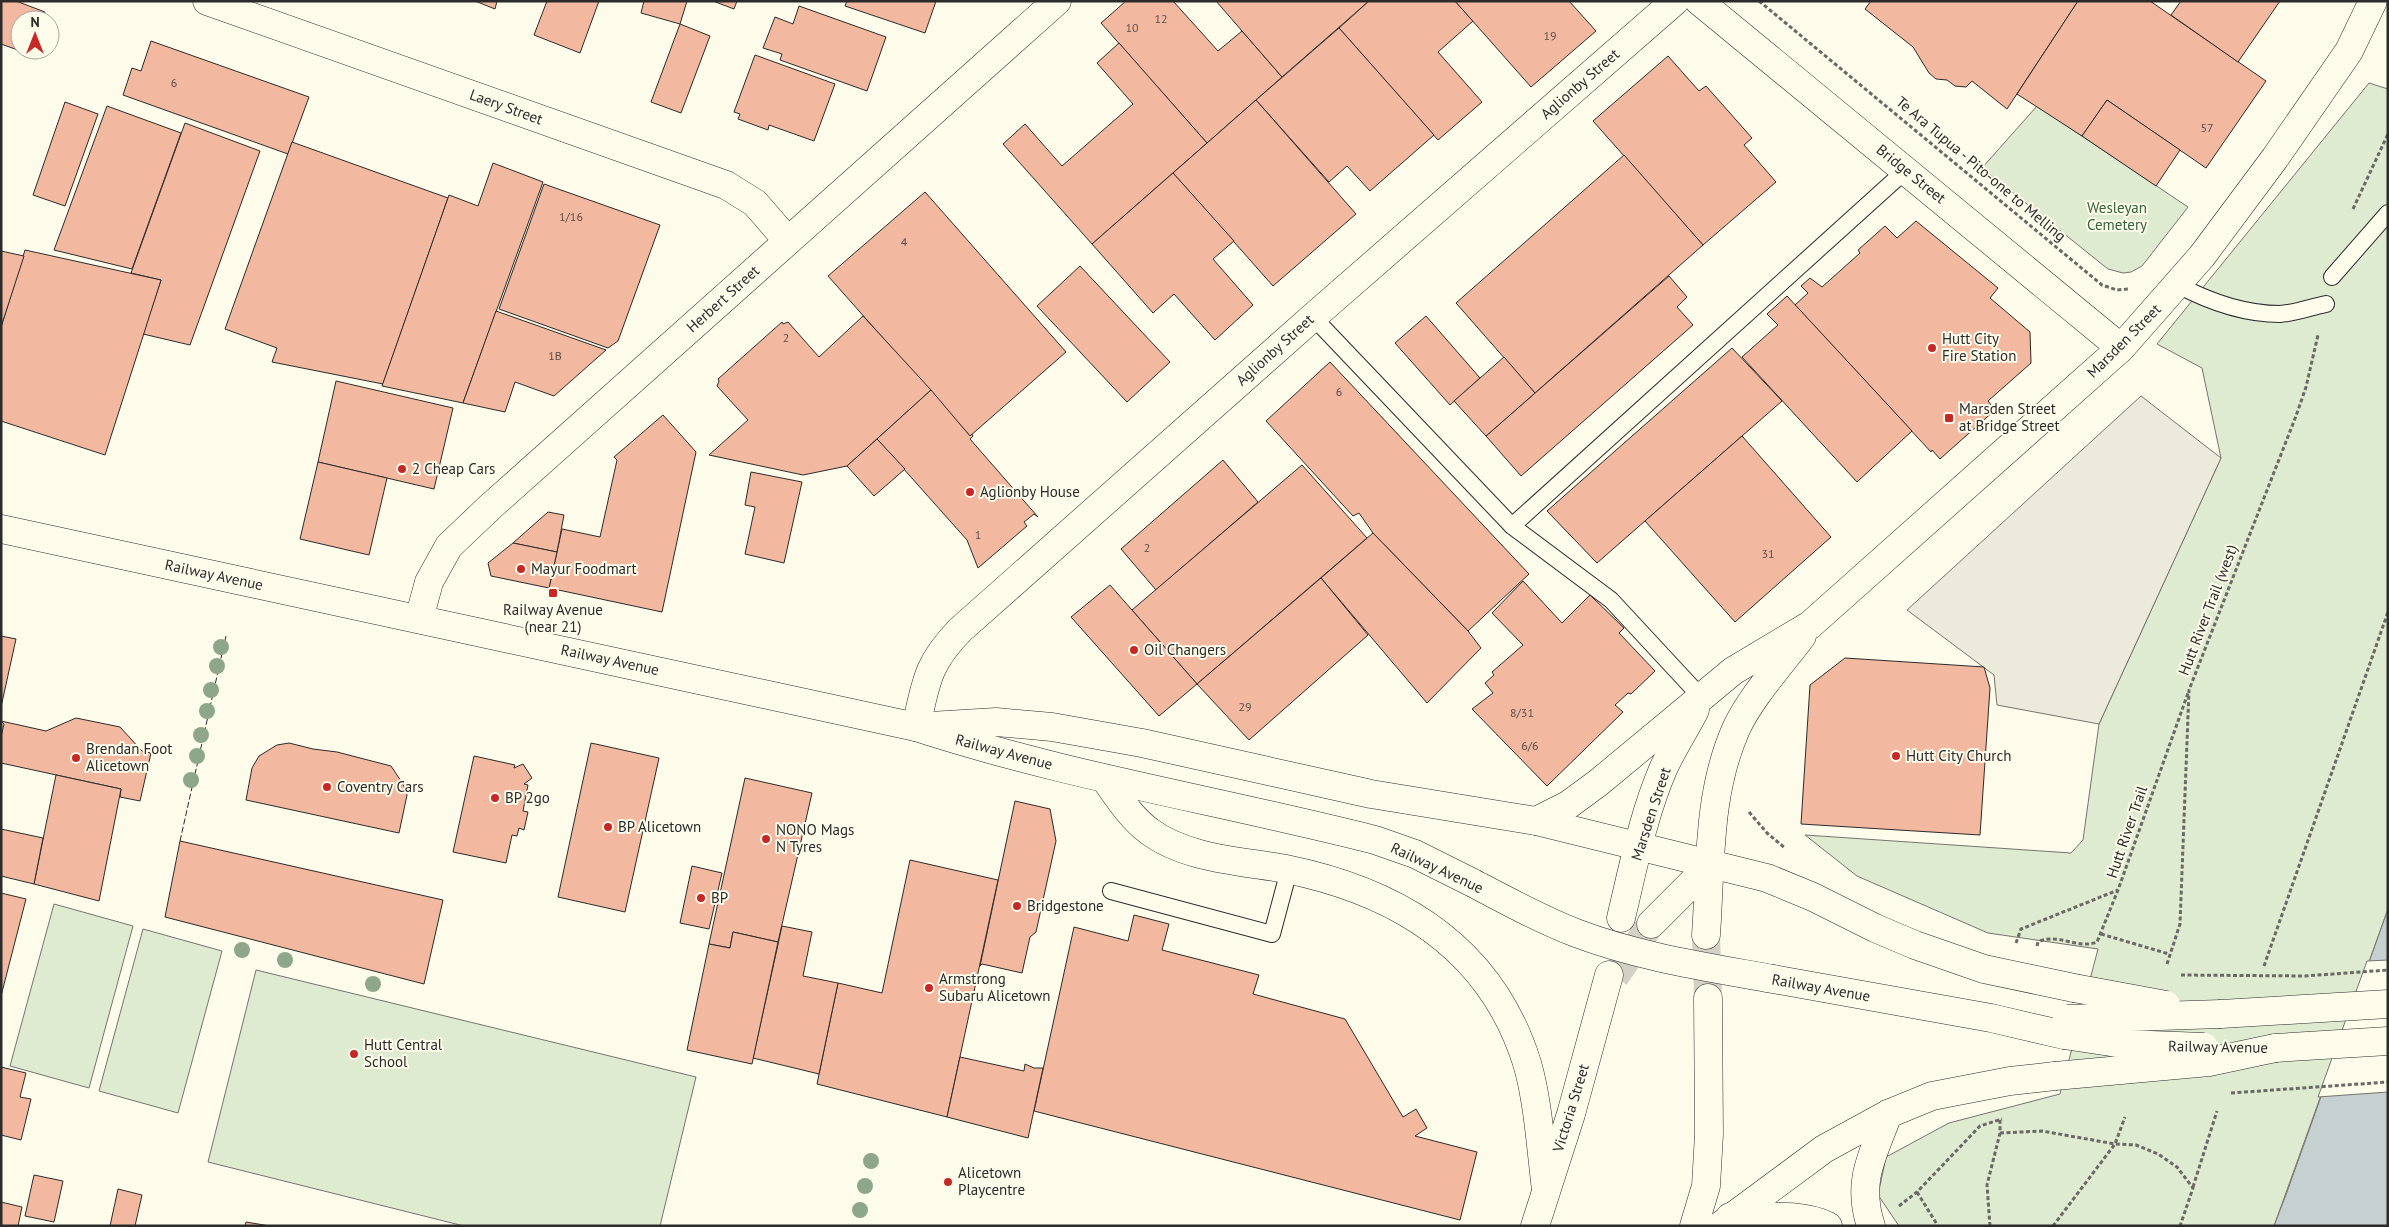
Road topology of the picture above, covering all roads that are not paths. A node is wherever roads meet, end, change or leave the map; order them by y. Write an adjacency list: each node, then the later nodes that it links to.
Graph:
1 (207, 1): 8 (main road, Laery Street)
2 (1057, 1): 8 (main road, Herbert Street)
3 (1675, 1): 12 (main road, Aglionby Street)
4 (1699, 1): 6 (main road, Bridge Street)
5 (2372, 1): 10 (main road, Marsden Street)
6 (1906, 170): 13 (main road, Bridge Street); 14 (lane)
7 (2388, 212): 9 (lane)
8 (788, 241): 16 (main road, Herbert Street)
9 (2332, 276)
10 (2178, 284): 11 (lane); 13 (main road, Marsden Street)
11 (2326, 304)
12 (1313, 317): 14 (lane); 19 (main road, Aglionby Street)
13 (2121, 348): 17 (main road, Marsden Street)
14 (1512, 526): 18 (lane)
15 (1, 529): 16 (main road, Railway Avenue)
16 (419, 618): 19 (main road, Railway Avenue)
17 (1810, 625): 18 (main road, Marsden Street); 23 (main road, Marsden Street)
18 (1701, 698): 21 (main road); 22 (main road, Marsden Street)
19 (916, 727): 20 (main road, Railway Avenue); 21 (main road)
20 (1105, 780): 24 (main road); 33 (main road, Railway Avenue, bridge)
21 (1536, 821): 22 (main road)
22 (1638, 847): 23 (main road); 26 (main road, Marsden Street)
23 (1711, 864): 27 (main road); 28 (main road, Marsden Street); 32 (main road, bridge)
24 (1289, 870): 25 (lane); 37 (main road)
25 (1111, 891)
26 (1621, 918)
27 (1652, 924)
28 (1706, 935)
29 (1610, 981): 37 (main road, Victoria Street)
30 (1708, 998): 41 (main road)
31 (2388, 1004): 32 (main road, Railway Avenue)
32 (2221, 1014): 33 (main road, Railway Avenue, bridge)
33 (2065, 1027): 35 (main road, Railway Avenue, bridge)
34 (2388, 1041): 35 (main road, Railway Avenue)
35 (2275, 1048): 36 (main road, bridge)
36 (1888, 1114): 38 (main road); 39 (main road)
37 (1546, 1190): 40 (main road, Victoria Street)
38 (1725, 1221): 42 (main road)
39 (1870, 1223)
40 (1534, 1226)
41 (1694, 1226)
42 (1828, 1226)

